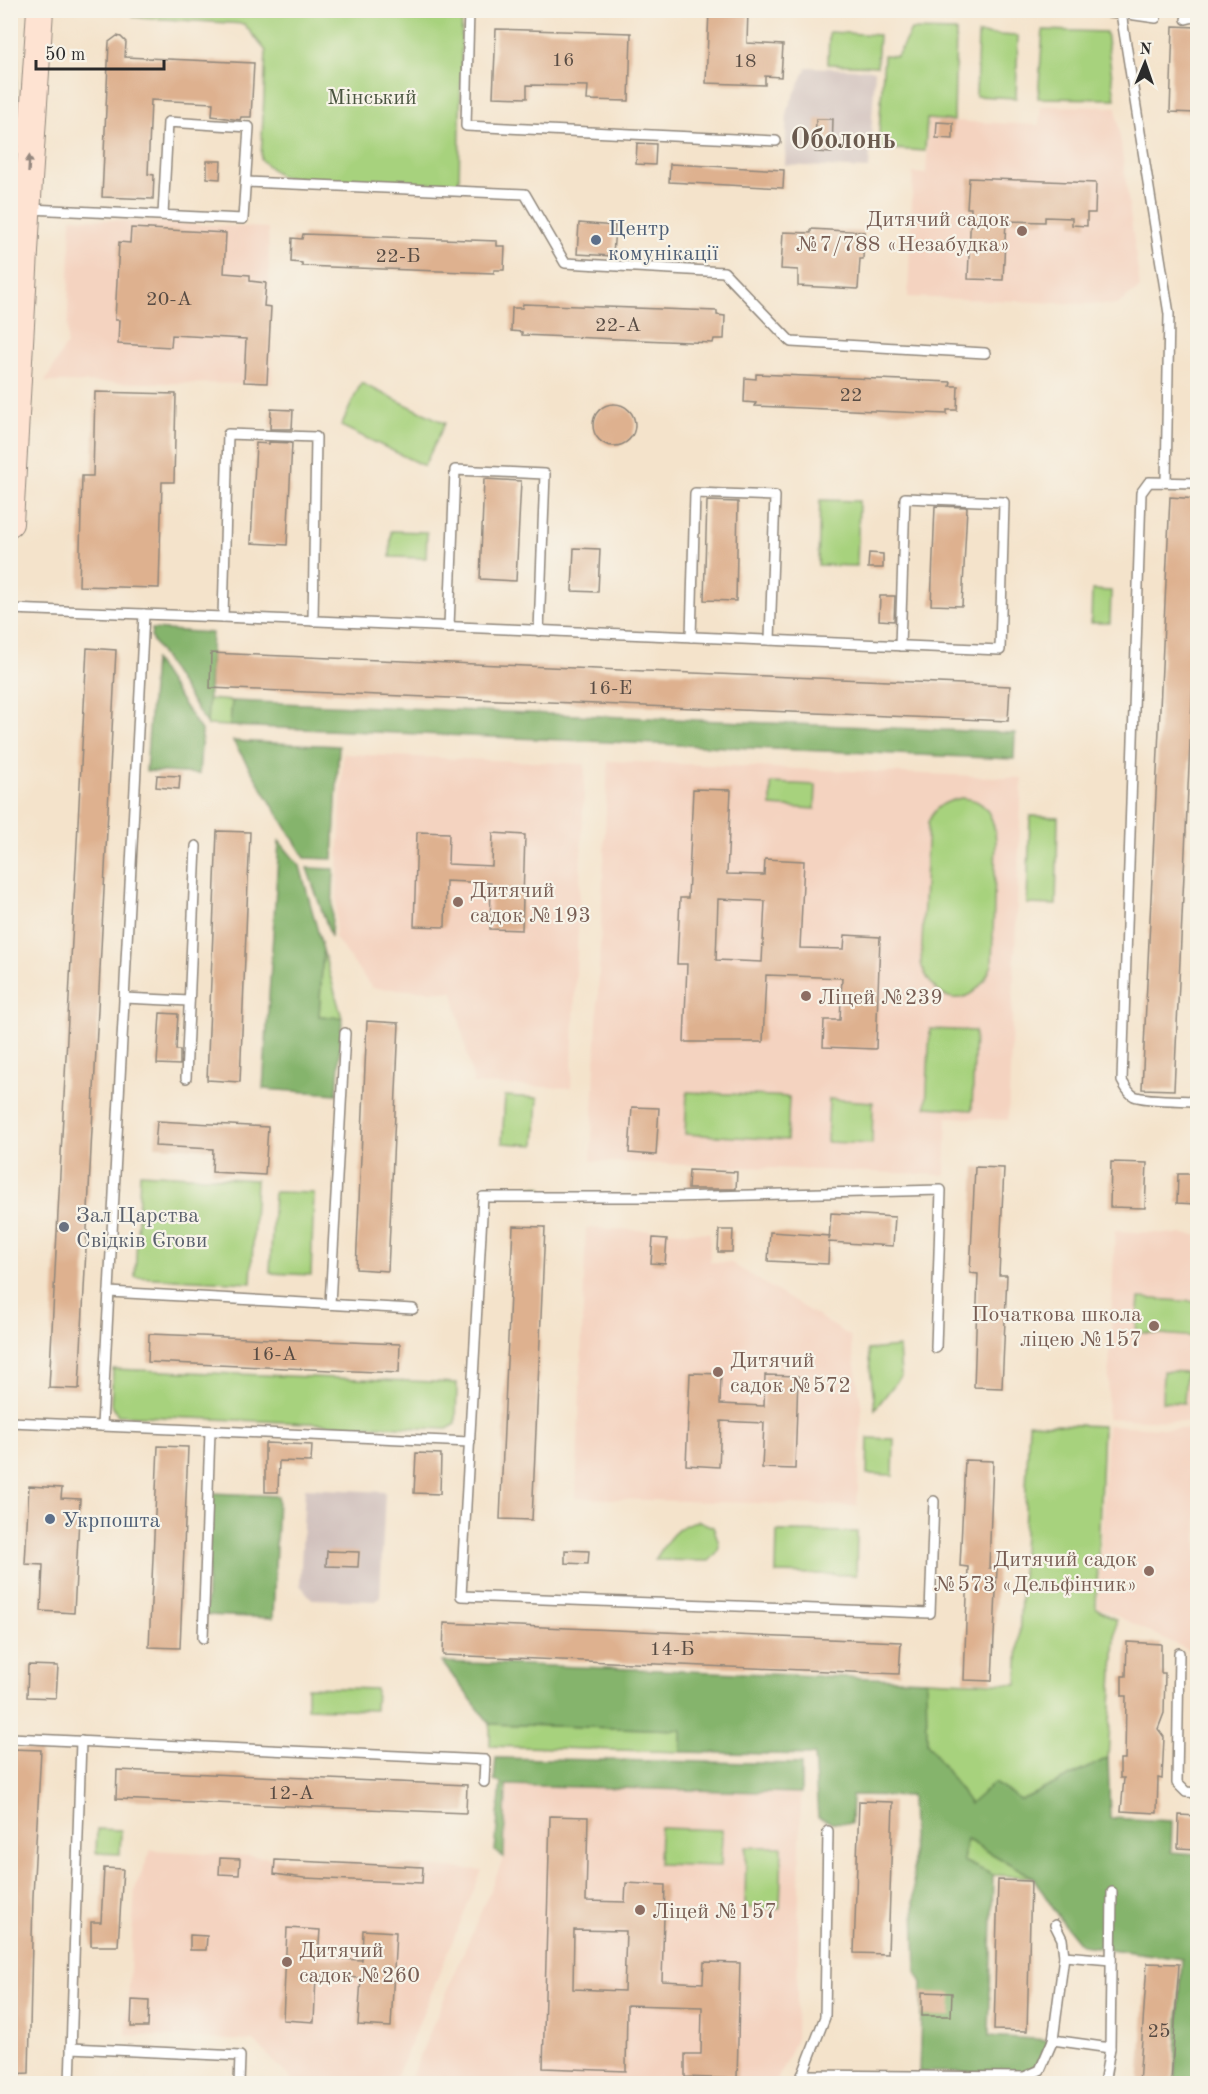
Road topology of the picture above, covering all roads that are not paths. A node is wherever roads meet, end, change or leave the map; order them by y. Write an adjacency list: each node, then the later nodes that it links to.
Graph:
1 (40, 10): 10 (main road, one-way to 1)
2 (469, 10): 8 (lane)
3 (1072, 10): 4 (lane)
4 (1121, 13): 6 (lane); 13 (lane)
5 (1197, 16): 7 (lane)
6 (1156, 18)
7 (1186, 20)
8 (776, 141)
9 (246, 182): 11 (lane); 11 (lane); 12 (lane)
10 (27, 209): 11 (lane); 15 (main road)
11 (163, 215)
12 (985, 353)
13 (1166, 482): 14 (lane); 30 (lane)
14 (1197, 483)
15 (10, 523)
16 (10, 609): 17 (lane)
17 (144, 614): 18 (lane); 26 (lane)
18 (223, 618): 19 (lane); 19 (lane)
19 (313, 621): 20 (lane)
20 (449, 627): 21 (lane); 21 (lane)
21 (539, 630): 22 (lane)
22 (691, 637): 23 (lane); 23 (lane)
23 (770, 640): 24 (lane)
24 (900, 646): 24 (lane)
25 (196, 846): 27 (lane)
26 (124, 998): 27 (lane); 31 (lane)
27 (189, 1001): 29 (lane)
28 (345, 1033): 32 (lane)
29 (186, 1078)
30 (1197, 1101)
31 (109, 1292): 32 (lane); 36 (lane)
32 (330, 1304): 33 (lane)
33 (413, 1309)
34 (936, 1348): 38 (lane)
35 (10, 1422): 36 (lane)
36 (102, 1426): 37 (lane)
37 (210, 1431): 38 (lane); 40 (lane)
38 (470, 1442): 39 (lane)
39 (934, 1501)
40 (203, 1638)
41 (1179, 1653): 45 (lane)
42 (10, 1738): 43 (lane)
43 (81, 1742): 44 (lane); 52 (lane)
44 (484, 1782)
45 (1197, 1793)
46 (828, 1831): 54 (lane)
47 (1112, 1892): 50 (lane)
48 (1055, 1925): 49 (lane)
49 (1064, 1956): 50 (lane); 51 (lane)
50 (1111, 1960): 53 (lane)
51 (1053, 2040): 53 (lane); 54 (lane)
52 (71, 2048): 55 (lane); 56 (lane)
53 (1110, 2048): 57 (lane)
54 (800, 2079)
55 (70, 2084)
56 (240, 2084)
57 (1104, 2084)

